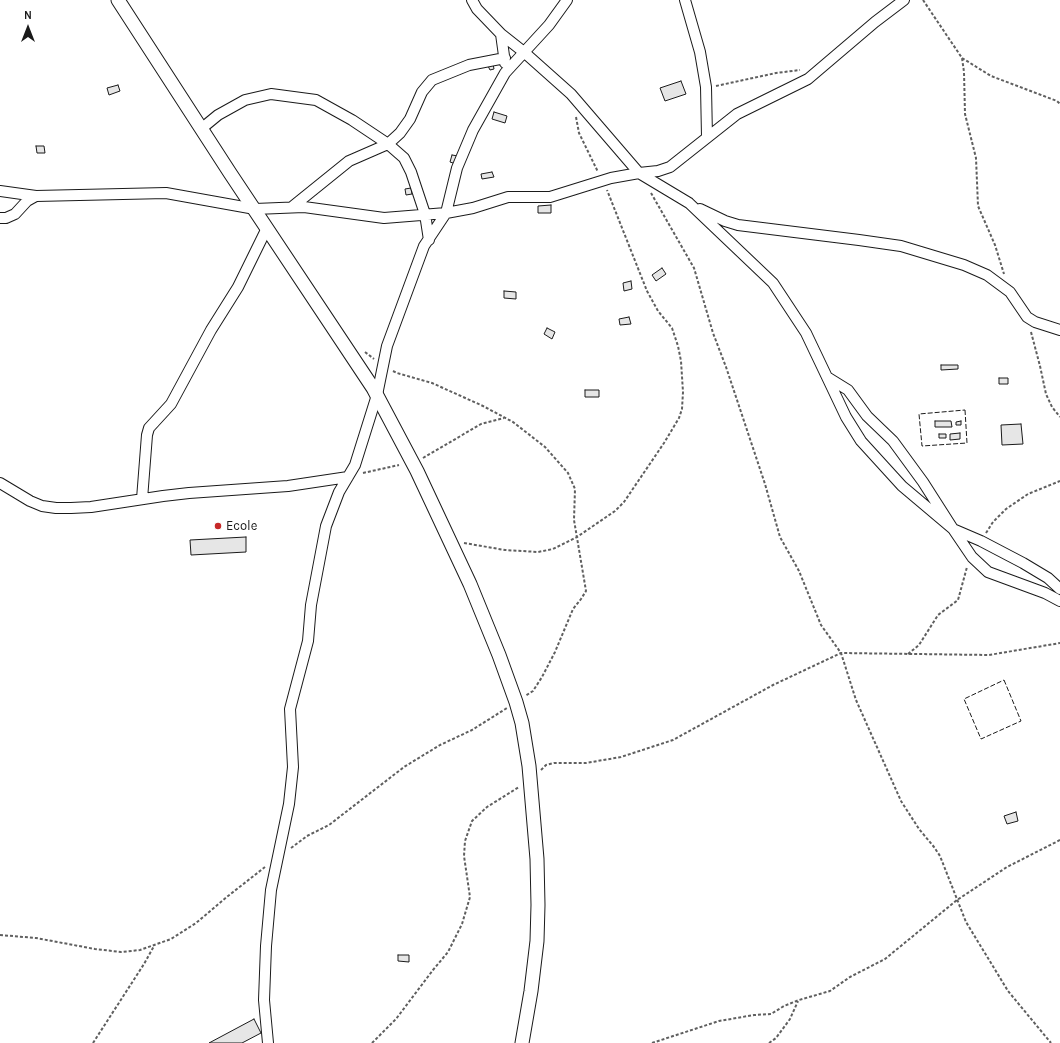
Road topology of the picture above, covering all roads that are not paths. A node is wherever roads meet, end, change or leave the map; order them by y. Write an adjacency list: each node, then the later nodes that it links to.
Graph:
1 (118, 0): 10 (street)
2 (472, 0): 6 (street)
3 (567, 0): 7 (street)
4 (685, 0): 11 (street)
5 (904, 0): 11 (street)
6 (501, 34): 7 (street); 8 (street)
7 (525, 53): 9 (street); 13 (street)
8 (505, 58): 9 (street); 12 (street)
9 (505, 73): 19 (street)
10 (201, 129): 12 (street); 18 (street)
11 (707, 137): 13 (street)
12 (388, 144): 17 (street); 20 (street)
13 (639, 173): 16 (street); 19 (street)
14 (0, 191): 15 (street)
15 (36, 196): 18 (street); 21 (street)
16 (689, 203): 24 (street); 25 (street)
17 (292, 207): 18 (street); 20 (street)
18 (255, 209): 22 (street)
19 (446, 213): 20 (street); 23 (street)
20 (425, 214): 23 (street)
21 (0, 218)
22 (267, 228): 26 (street); 29 (street)
23 (429, 240): 26 (street)
24 (1060, 330)
25 (827, 377): 30 (street); 30 (street)
26 (377, 395): 27 (street); 34 (street)
27 (348, 477): 29 (street); 33 (street)
28 (0, 483): 29 (street)
29 (142, 499)
30 (953, 529): 31 (street); 32 (street)
31 (1060, 589)
32 (1060, 601)
33 (268, 1043)
34 (522, 1043)

